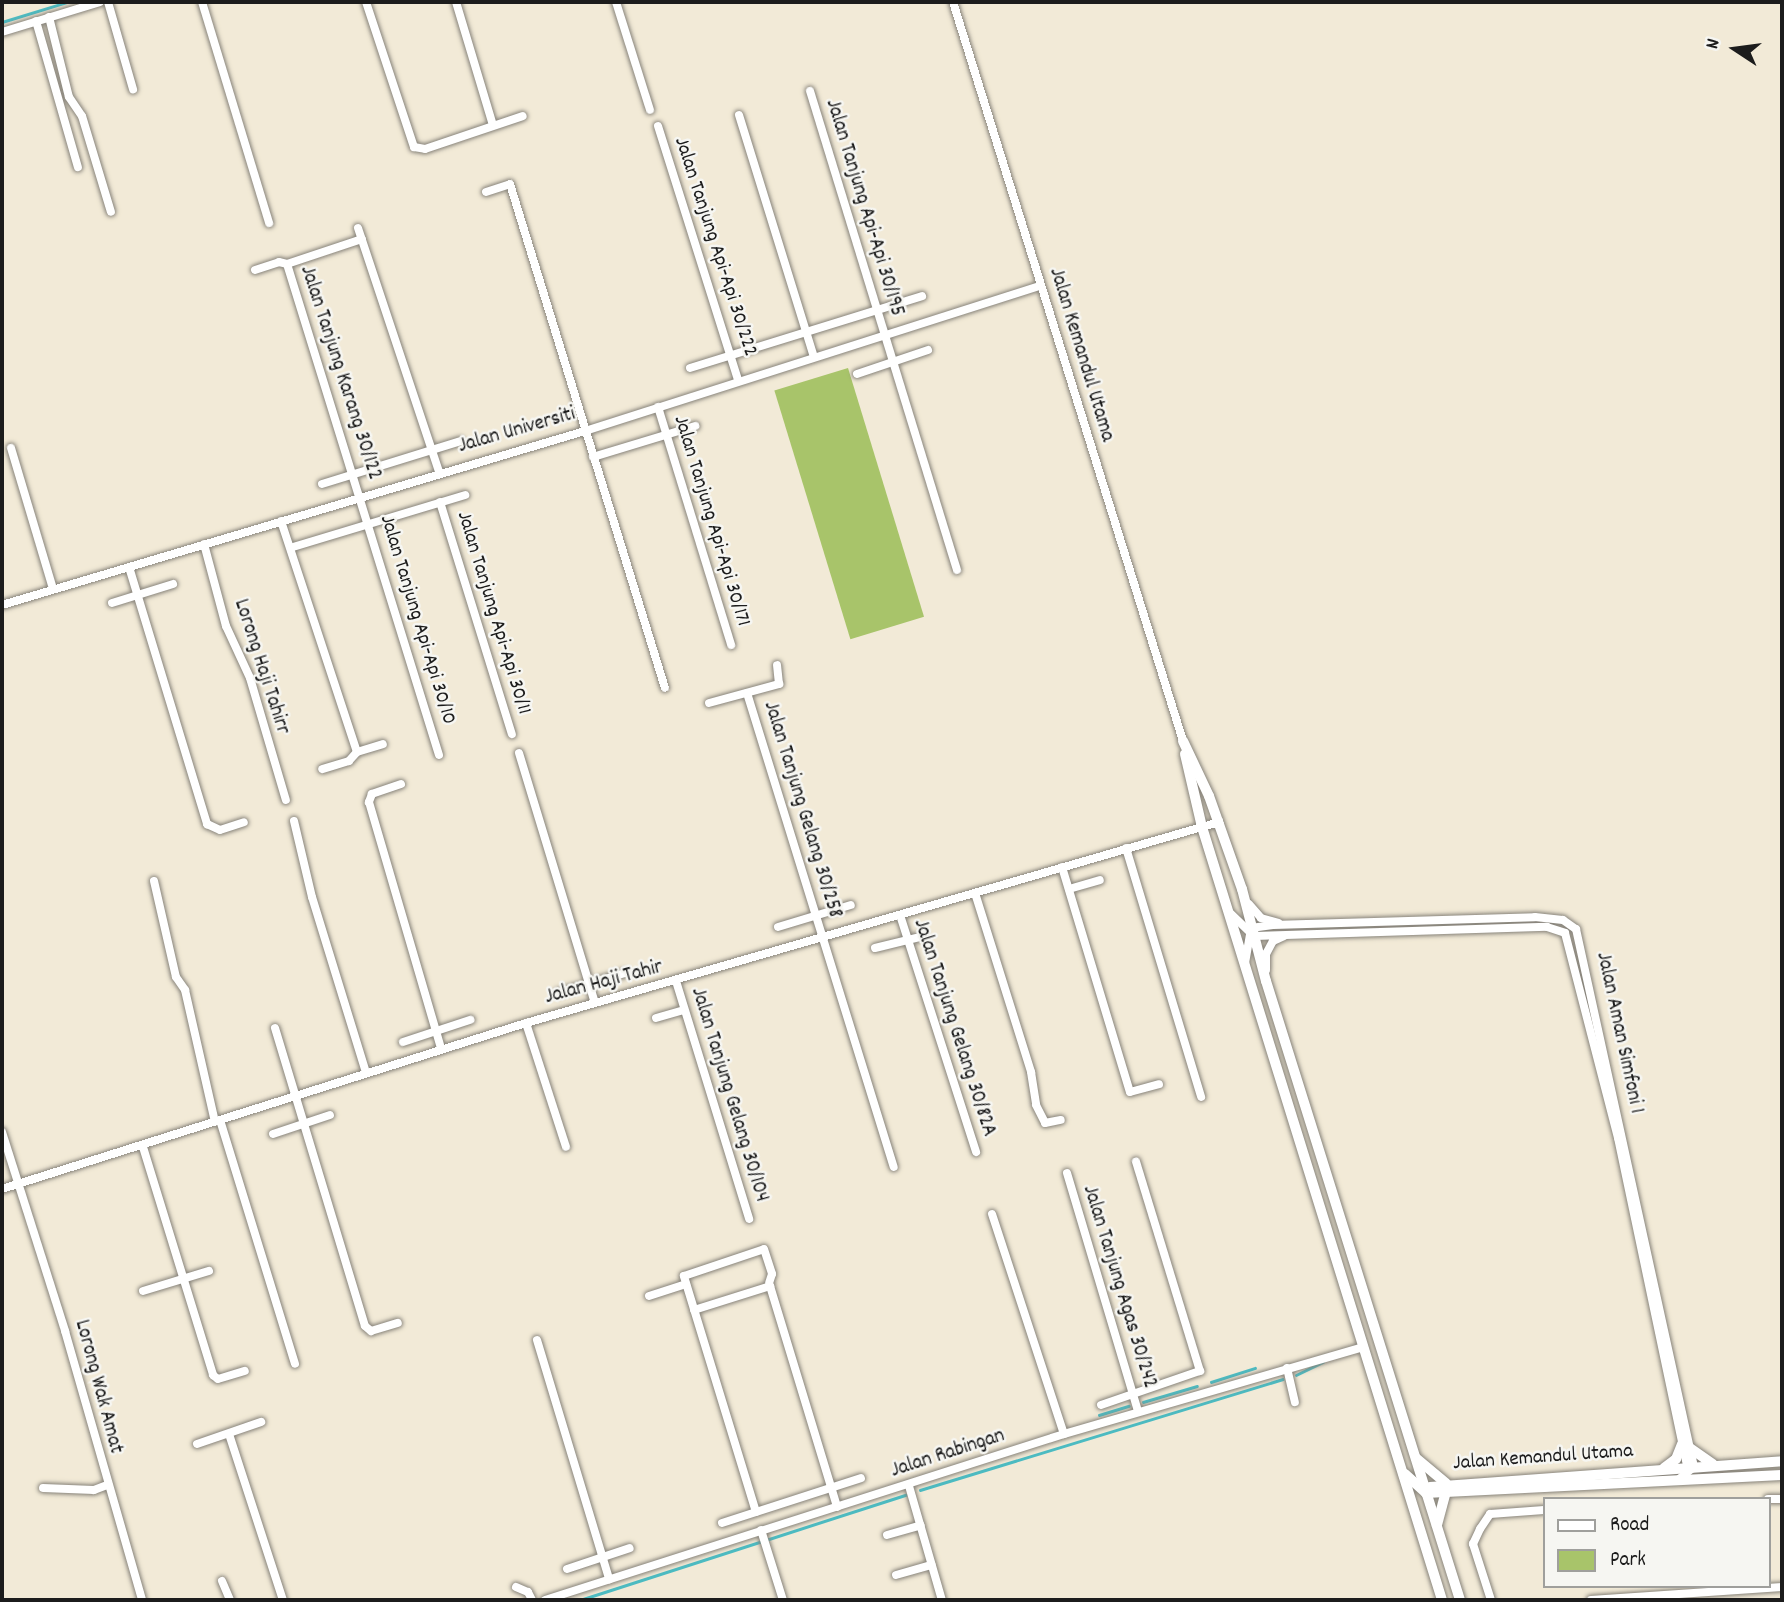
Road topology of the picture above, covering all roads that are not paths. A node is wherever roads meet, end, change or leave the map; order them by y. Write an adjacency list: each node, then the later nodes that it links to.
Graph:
1 (100, 2): 8 (street)
2 (108, 2): 11 (street)
3 (202, 2): 21 (street)
4 (366, 2): 16 (street)
5 (456, 2): 16 (street)
6 (616, 2): 13 (street)
7 (953, 2): 26 (street, Jalan Kemandul Utama)
8 (49, 17): 9 (street); 20 (street)
9 (36, 21): 10 (street); 18 (street)
10 (2, 32)
11 (133, 89)
12 (810, 91): 28 (street, Jalan Tanjung Api-Api 30/195)
13 (650, 110)
14 (738, 115): 29 (street)
15 (523, 116): 16 (street)
16 (493, 125)
17 (658, 126): 32 (street, Jalan Tanjung Api-Api 30/222)
18 (78, 167)
19 (486, 192): 40 (street)
20 (111, 212)
21 (270, 223)
22 (358, 228): 23 (street)
23 (362, 239): 24 (street); 44 (street)
24 (286, 263): 25 (street); 47 (street, Jalan Tanjung Karang 30/122)
25 (255, 270)
26 (1040, 286): 30 (street, Jalan Universiti); 69 (street, Jalan Kemandul Utama)
27 (922, 296): 28 (street)
28 (877, 310): 29 (street); 30 (street, Jalan Tanjung Api-Api 30/195)
29 (806, 332): 32 (street); 33 (street)
30 (885, 336): 33 (street, Jalan Universiti); 34 (street, Jalan Tanjung Api-Api 30/195)
31 (928, 351): 34 (street)
32 (731, 356): 35 (street); 37 (street, Jalan Tanjung Api-Api 30/222)
33 (814, 357): 37 (street, Jalan Universiti)
34 (893, 362): 36 (street); 57 (street, Jalan Tanjung Api-Api 30/195)
35 (690, 368)
36 (857, 374)
37 (738, 380): 38 (street, Jalan Universiti)
38 (658, 407): 40 (street, Jalan Universiti); 41 (street, Jalan Tanjung Api-Api 30/171)
39 (695, 426): 41 (street)
40 (585, 431): 45 (street); 46 (street, Jalan Universiti)
41 (666, 435): 45 (street); 63 (street, Jalan Tanjung Api-Api 30/171)
42 (461, 441): 44 (street)
43 (11, 448): 59 (street)
44 (430, 450): 46 (street); 47 (street)
45 (593, 457): 65 (street)
46 (439, 471): 50 (street, Jalan Universiti)
47 (354, 474): 48 (street); 50 (street, Jalan Tanjung Karang 30/122)
48 (322, 484)
49 (465, 495): 51 (street)
50 (361, 496): 52 (street, Jalan Universiti); 53 (street, Jalan Tanjung Api-Api 30/10)
51 (440, 502): 53 (street); 68 (street, Jalan Tanjung Api-Api 30/11)
52 (281, 521): 54 (street, Jalan Universiti); 55 (street)
53 (370, 526): 55 (street); 73 (street, Jalan Tanjung Api-Api 30/10)
54 (204, 544): 56 (street, Jalan Universiti); 76 (street, Lorong Haji Tahirr)
55 (293, 547): 71 (street)
56 (129, 567): 59 (street, Jalan Universiti); 60 (street)
57 (957, 570)
58 (173, 584): 60 (street)
59 (53, 589): 62 (street, Jalan Universiti)
60 (139, 594): 61 (street); 78 (street)
61 (112, 603)
62 (2, 606)
63 (731, 645)
64 (777, 665): 66 (street)
65 (664, 688)
66 (747, 693): 67 (street); 90 (street, Jalan Tanjung Gelang 30/258)
67 (709, 703)
68 (512, 734)
69 (1183, 741): 79 (street); 80 (street)
70 (383, 744): 71 (street)
71 (356, 752): 74 (street)
72 (519, 753): 103 (street)
73 (439, 755)
74 (321, 769)
75 (401, 784): 111 (street)
76 (286, 800)
77 (294, 821): 114 (street)
78 (244, 822)
79 (1219, 822): 80 (street, Jalan Haji Tahir); 86 (street)
80 (1202, 827): 81 (street, Jalan Haji Tahir); 89 (street)
81 (1126, 848): 82 (street, Jalan Haji Tahir); 117 (street)
82 (1062, 867): 85 (street); 87 (street, Jalan Haji Tahir)
83 (1100, 880): 85 (street)
84 (154, 881): 120 (street)
85 (1069, 889): 115 (street)
86 (1242, 889): 93 (street); 94 (street)
87 (975, 893): 91 (street, Jalan Haji Tahir); 119 (street)
88 (851, 905): 90 (street)
89 (1227, 908): 94 (street); 99 (street)
90 (816, 915): 92 (street); 96 (street, Jalan Tanjung Gelang 30/258)
91 (900, 915): 96 (street, Jalan Haji Tahir); 97 (street, Jalan Tanjung Gelang 30/82A)
92 (778, 927)
93 (1288, 929): 94 (street, Jalan Aman Simfoni 1); 102 (street); 155 (street, Jalan Aman Simfoni 1)
94 (1252, 933): 99 (street); 102 (street)
95 (924, 936): 97 (street)
96 (823, 938): 101 (street, Jalan Haji Tahir); 128 (street, Jalan Tanjung Gelang 30/258)
97 (908, 940): 98 (street); 126 (street, Jalan Tanjung Gelang 30/82A)
98 (876, 948)
99 (1245, 965): 143 (street)
100 (625, 972): 103 (street)
101 (676, 981): 105 (street, Jalan Haji Tahir); 106 (street, Jalan Tanjung Gelang 30/104)
102 (1266, 981): 156 (street)
103 (588, 984): 104 (street); 105 (street)
104 (558, 993)
105 (594, 1003): 109 (street, Jalan Haji Tahir)
106 (684, 1010): 107 (street); 133 (street, Jalan Tanjung Gelang 30/104)
107 (656, 1018)
108 (470, 1020): 111 (street)
109 (526, 1023): 113 (street, Jalan Haji Tahir); 125 (street)
110 (275, 1028): 116 (street)
111 (436, 1031): 112 (street); 113 (street)
112 (403, 1042)
113 (441, 1049): 114 (street, Jalan Haji Tahir)
114 (366, 1073): 116 (street, Jalan Haji Tahir)
115 (1159, 1084)
116 (296, 1097): 120 (street, Jalan Haji Tahir); 121 (street)
117 (1201, 1097)
118 (330, 1115): 121 (street)
119 (1061, 1120)
120 (217, 1121): 124 (street, Jalan Haji Tahir); 144 (street)
121 (304, 1123): 123 (street); 141 (street)
122 (2, 1132): 130 (street, Lorong Wak Amat)
123 (273, 1133)
124 (143, 1147): 130 (street, Jalan Haji Tahir); 135 (street)
125 (566, 1147)
126 (976, 1152)
127 (1136, 1162): 147 (street)
128 (894, 1167)
129 (1067, 1173): 147 (street, Jalan Tanjung Agas 30/242)
130 (18, 1185): 131 (street, Jalan Haji Tahir); 166 (street, Lorong Wak Amat)
131 (2, 1189)
132 (992, 1214): 153 (street)
133 (749, 1219)
134 (209, 1271): 135 (street)
135 (185, 1277): 138 (street); 146 (street)
136 (686, 1284): 137 (street); 139 (street); 140 (street)
137 (769, 1284): 140 (street); 170 (street)
138 (143, 1291)
139 (649, 1296)
140 (694, 1310): 174 (street)
141 (398, 1324)
142 (537, 1340): 182 (street)
143 (1363, 1347): 145 (street, Jalan Rabingan); 159 (street)
144 (295, 1364)
145 (1287, 1368): 148 (street); 150 (street, Jalan Rabingan)
146 (245, 1371)
147 (1134, 1395): 149 (street); 150 (street, Jalan Tanjung Agas 30/242)
148 (1296, 1402)
149 (1101, 1405)
150 (1138, 1411): 153 (street, Jalan Rabingan)
151 (261, 1422): 152 (street)
152 (229, 1434): 154 (street); 193 (street)
153 (1064, 1434): 167 (street, Jalan Rabingan)
154 (197, 1444)
155 (1686, 1446): 158 (street); 160 (street); 161 (street, Jalan Aman Simfoni 1)
156 (1414, 1456): 168 (street); 171 (street)
157 (1782, 1461): 158 (street, Jalan Kemandul Utama)
158 (1715, 1466): 161 (street, Jalan Kemandul Utama)
159 (1401, 1469): 171 (street); 177 (street)
160 (1662, 1469): 161 (street, Jalan Kemandul Utama); 168 (street, Jalan Kemandul Utama)
161 (1690, 1469): 164 (street); 165 (street)
162 (1782, 1475): 164 (street, Jalan Kemandul Utama)
163 (861, 1478): 170 (street)
164 (1702, 1479): 165 (street, Jalan Kemandul Utama)
165 (1678, 1480): 168 (street, Jalan Kemandul Utama)
166 (107, 1485): 169 (street); 191 (street, Lorong Wak Amat)
167 (909, 1486): 172 (street, Jalan Rabingan); 176 (street)
168 (1446, 1487): 171 (street, Jalan Kemandul Utama); 178 (street)
169 (43, 1488)
170 (830, 1488): 172 (street); 174 (street)
171 (1423, 1491): 177 (street); 178 (street)
172 (837, 1507): 180 (street, Jalan Rabingan)
173 (1542, 1510): 200 (street)
174 (756, 1512): 175 (street)
175 (722, 1523)
176 (921, 1525): 179 (street); 183 (street)
177 (1418, 1525): 198 (street)
178 (1437, 1530): 199 (street)
179 (887, 1535)
180 (764, 1539): 186 (street, Jalan Rabingan); 196 (street)
181 (630, 1548): 182 (street)
182 (601, 1557): 184 (street); 186 (street)
183 (932, 1565): 185 (street); 197 (street)
184 (567, 1569)
185 (896, 1575)
186 (609, 1579): 195 (street, Jalan Rabingan)
187 (222, 1581): 192 (street)
188 (516, 1587): 194 (street)
189 (1756, 1588): 190 (street)
190 (1678, 1591): 201 (street); 202 (street)
191 (142, 1600)
192 (230, 1600)
193 (283, 1600)
194 (532, 1600)
195 (545, 1600)
196 (783, 1600)
197 (942, 1600)
198 (1442, 1600)
199 (1460, 1600)
200 (1491, 1600)
201 (1591, 1600)
202 (1681, 1600)

